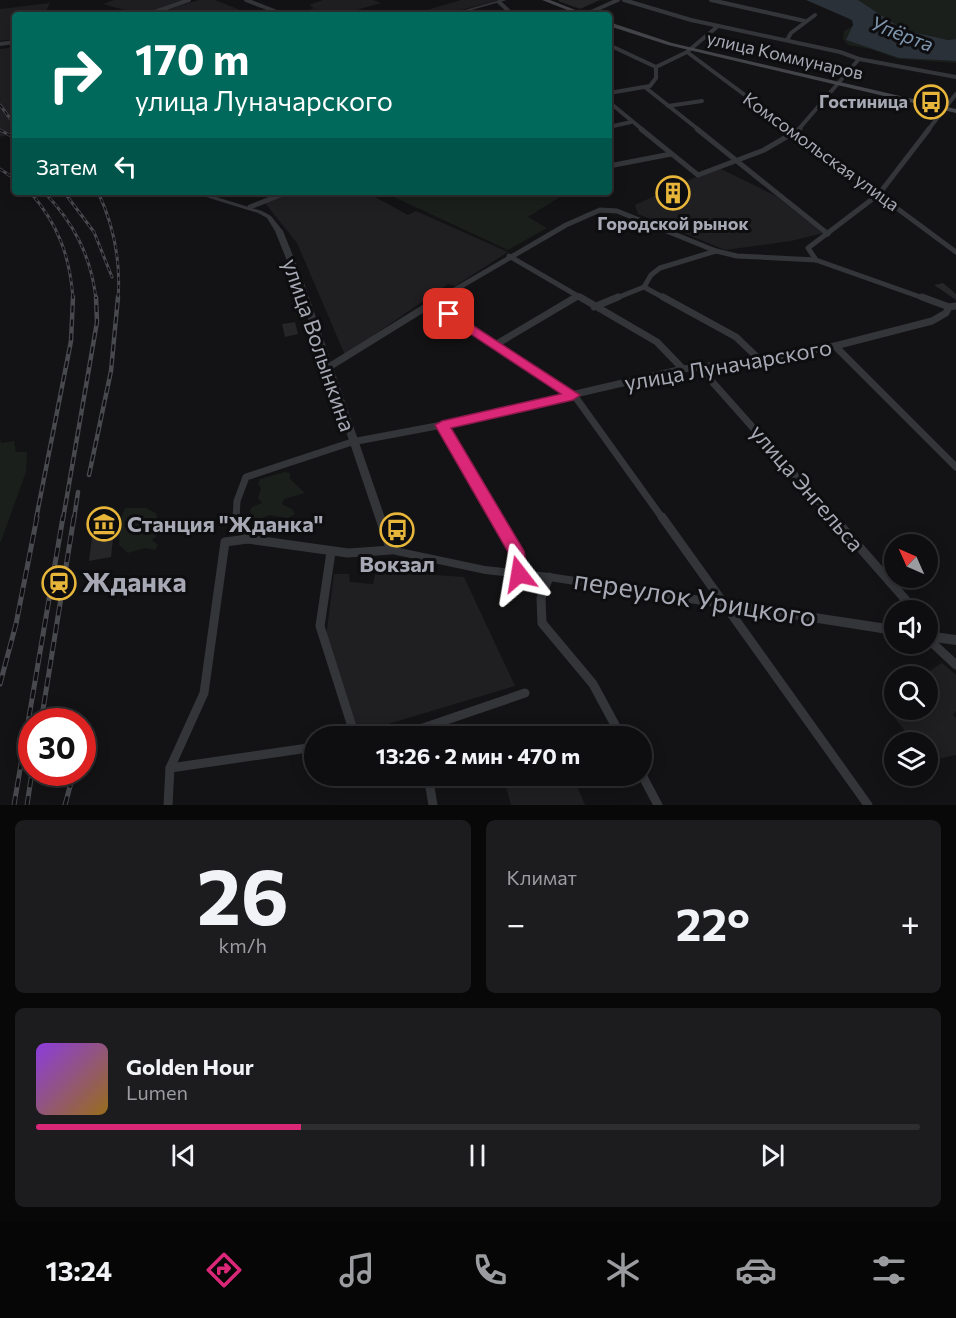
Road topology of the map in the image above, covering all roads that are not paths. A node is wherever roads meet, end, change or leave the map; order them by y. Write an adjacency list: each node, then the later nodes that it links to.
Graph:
1 (189, 0): 8 (street)
2 (246, 0): 9 (street)
3 (545, 0): 11 (main road)
4 (618, 0): 12 (street)
5 (624, 0): 16 (street)
6 (711, 0): 14 (street)
7 (502, 1): 10 (street)
8 (155, 12)
9 (277, 12)
10 (460, 12)
11 (577, 12)
12 (592, 12)
13 (815, 15): 14 (street)
14 (805, 21): 17 (street)
15 (612, 25): 19 (main road, улица Коммунаров)
16 (718, 26): 17 (street); 19 (street)
17 (787, 40): 20 (street)
18 (612, 46): 21 (street)
19 (687, 50): 21 (street); 23 (main road, улица Коммунаров); 34 (street, Комсомольская улица)
20 (859, 59): 22 (street); 23 (street)
21 (656, 67): 24 (street)
22 (956, 77)
23 (841, 83): 30 (main road, улица Коммунаров); 34 (street)
24 (646, 88): 25 (street); 29 (street)
25 (612, 93)
26 (956, 94): 30 (street)
27 (702, 101): 29 (street)
28 (612, 105): 32 (street)
29 (669, 106): 36 (street)
30 (946, 108): 31 (main road, улица Коммунаров); 38 (street)
31 (956, 111)
32 (632, 122): 33 (street); 35 (street)
33 (612, 126)
34 (794, 134): 36 (street); 38 (street, Комсомольская улица)
35 (671, 154): 36 (street); 37 (street)
36 (735, 162): 42 (street)
37 (612, 165)
38 (879, 194): 42 (street); 44 (street, Комсомольская улица)
39 (212, 195): 41 (street, улица Волынкина)
40 (280, 195): 41 (street)
41 (250, 207): 56 (street, улица Волынкина)
42 (828, 234): 46 (street)
43 (716, 251): 45 (street); 46 (street); 47 (street)
44 (956, 252)
45 (509, 256): 48 (street); 49 (street)
46 (816, 260): 50 (street)
47 (644, 286): 51 (street); 55 (street)
48 (578, 296): 51 (street); 53 (street)
49 (434, 304): 53 (street); 56 (street)
50 (953, 306): 52 (street); 54 (street, улица Луначарского)
51 (594, 307): 58 (street)
52 (956, 315)
53 (495, 345): 59 (street)
54 (835, 346): 55 (street, улица Луначарского); 62 (street)
55 (760, 360): 57 (street, улица Луначарского)
56 (329, 367): 61 (street, улица Волынкина)
57 (700, 368): 58 (street, улица Луначарского); 68 (street, улица Энгельса)
58 (683, 369): 59 (street, улица Луначарского)
59 (573, 395): 60 (street, улица Луначарского); 69 (street)
60 (442, 425): 61 (street, улица Луначарского); 66 (street)
61 (352, 442): 63 (street, улица Луначарского); 64 (street, улица Волынкина)
62 (956, 467)
63 (248, 539): 65 (street, переулок Урицкого); 80 (street)
64 (391, 550): 65 (street, переулок Урицкого); 66 (street, переулок Урицкого)
65 (331, 552): 76 (street)
66 (519, 574): 67 (street, переулок Урицкого)
67 (549, 577): 69 (street, переулок Урицкого); 78 (street)
68 (904, 600)
69 (725, 604): 70 (street, переулок Урицкого); 86 (street)
70 (884, 628)
71 (938, 638): 72 (street)
72 (956, 640)
73 (938, 648): 74 (street)
74 (956, 665)
75 (525, 693): 77 (street)
76 (352, 726)
77 (439, 726)
78 (616, 726)
79 (304, 749): 80 (street)
80 (170, 768): 83 (street)
81 (430, 786): 84 (street)
82 (648, 786): 85 (street)
83 (168, 805)
84 (433, 805)
85 (658, 805)
86 (868, 805)

